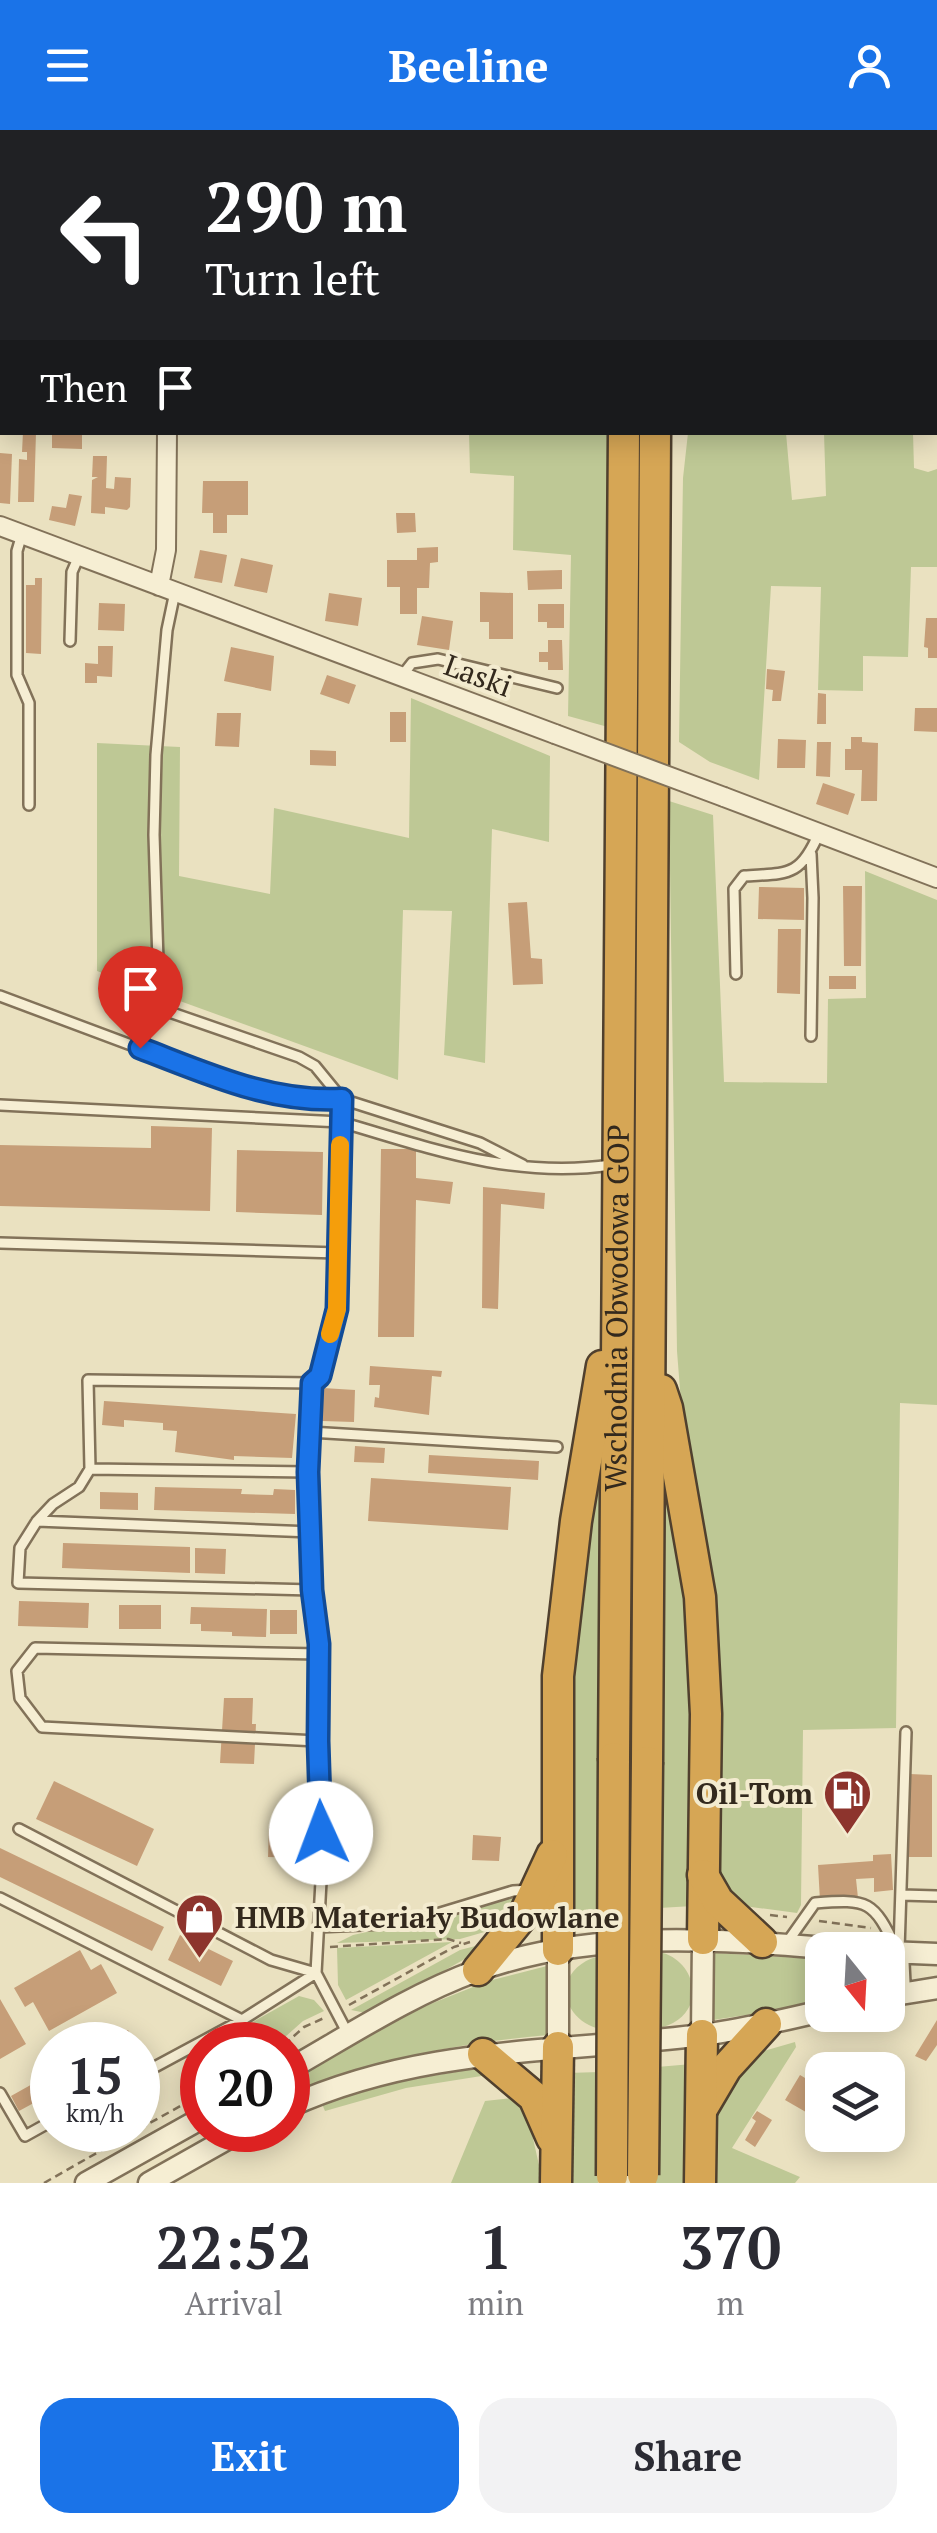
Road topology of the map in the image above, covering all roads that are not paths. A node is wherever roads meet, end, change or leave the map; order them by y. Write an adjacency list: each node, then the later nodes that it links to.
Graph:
1 (167, 435): 7 (street)
2 (624, 435): 23 (highway, Wschodnia Obwodowa GOP)
3 (655, 435): 28 (highway, Wschodnia Obwodowa GOP)
4 (0, 526): 5 (street, Laski)
5 (22, 534): 6 (street, Laski); 11 (lane)
6 (79, 556): 7 (street, Laski); 8 (lane)
7 (167, 589): 9 (street, Laski); 17 (lane)
8 (70, 642)
9 (401, 677): 10 (lane); 12 (street, Laski, bridge)
10 (558, 688)
11 (28, 804)
12 (820, 833): 13 (lane); 14 (street, Laski)
13 (810, 854): 15 (lane); 18 (lane)
14 (937, 878)
15 (736, 974)
16 (0, 996): 19 (lane)
17 (155, 1007): 19 (lane); 20 (lane)
18 (810, 1036)
19 (140, 1048): 20 (lane)
20 (342, 1099): 22 (lane); 24 (lane)
21 (0, 1105): 22 (lane)
22 (341, 1122): 24 (lane); 26 (lane)
23 (618, 1164): 24 (lane); 27 (highway, Wschodnia Obwodowa GOP)
24 (527, 1168)
25 (0, 1243): 26 (lane)
26 (338, 1253): 29 (lane)
27 (618, 1300): 41 (highway); 76 (highway, Wschodnia Obwodowa GOP, bridge)
28 (649, 1354): 42 (highway); 76 (highway, Wschodnia Obwodowa GOP, bridge)
29 (312, 1383): 30 (lane); 32 (lane)
30 (310, 1432): 31 (lane); 33 (lane)
31 (557, 1447)
32 (90, 1468): 33 (lane); 34 (lane)
33 (308, 1472): 35 (lane)
34 (37, 1520): 35 (lane); 36 (lane)
35 (312, 1532): 36 (lane)
36 (312, 1590): 37 (lane)
37 (319, 1654): 39 (lane); 39 (lane)
38 (906, 1732): 44 (lane)
39 (318, 1741): 47 (lane)
40 (19, 1828): 57 (lane)
41 (557, 1843): 43 (highway); 53 (highway)
42 (703, 1875): 50 (highway); 51 (highway)
43 (538, 1890): 47 (lane); 56 (highway)
44 (901, 1895): 45 (lane); 49 (lane)
45 (937, 1896)
46 (0, 1898): 61 (lane)
47 (318, 1928): 57 (lane)
48 (888, 1932): 50 (lane)
49 (896, 1932)
50 (768, 1933): 51 (street); 52 (street)
51 (703, 1939): 53 (street); 64 (street)
52 (805, 1940)
53 (558, 1950): 56 (street); 65 (street)
54 (905, 1953): 55 (street)
55 (937, 1954)
56 (478, 1970): 63 (street)
57 (316, 1973): 61 (lane); 63 (lane)
58 (937, 1988): 59 (street)
59 (905, 1993)
60 (805, 2015): 62 (street)
61 (242, 2020): 68 (lane)
62 (766, 2024): 64 (street); 71 (highway)
63 (349, 2036): 67 (street)
64 (702, 2036): 65 (street); 71 (highway)
65 (558, 2047): 66 (street); 75 (highway)
66 (484, 2054): 70 (street); 75 (highway)
67 (310, 2058)
68 (160, 2064)
69 (0, 2092): 73 (lane)
70 (310, 2100)
71 (702, 2109): 79 (highway)
72 (180, 2130): 77 (street)
73 (30, 2133)
74 (204, 2152): 78 (street)
75 (556, 2170)
76 (628, 2179)
77 (86, 2183)
78 (149, 2183)
79 (700, 2183)

